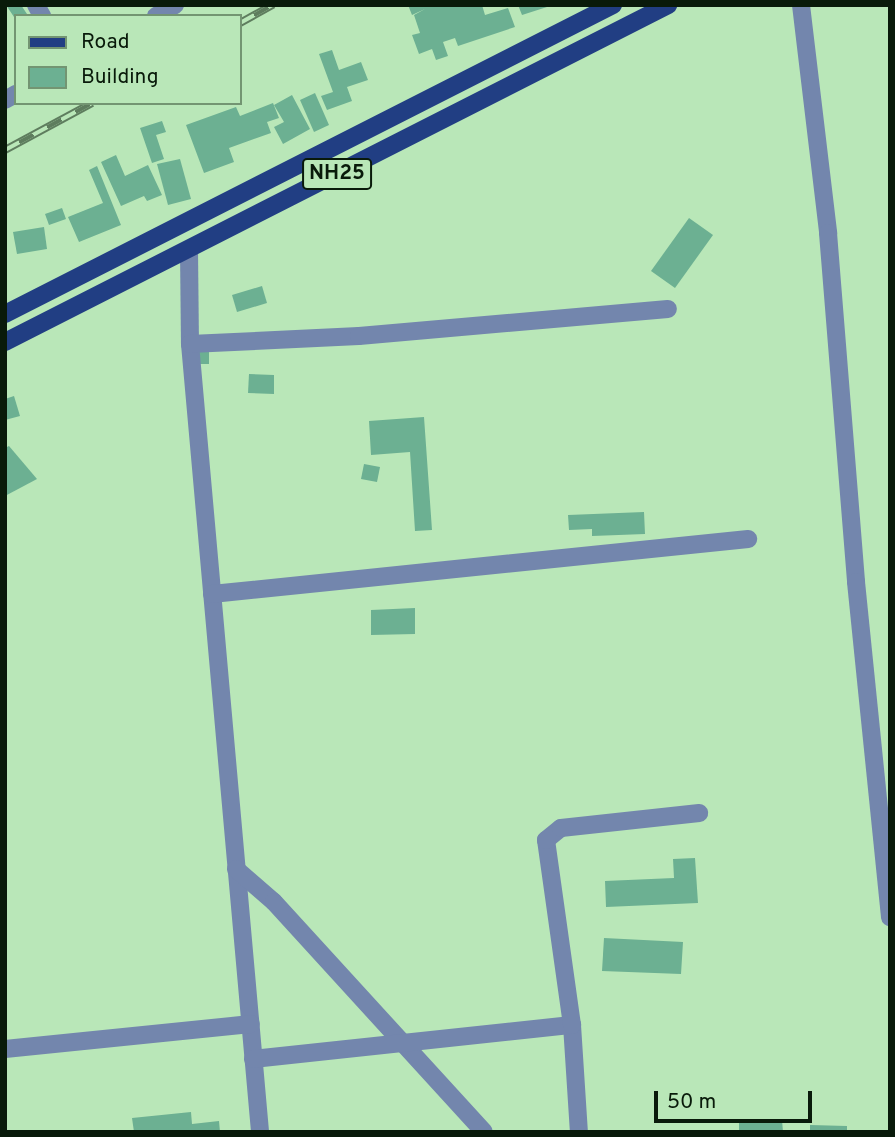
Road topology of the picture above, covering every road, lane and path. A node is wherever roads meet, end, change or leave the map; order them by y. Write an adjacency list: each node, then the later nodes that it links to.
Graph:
1 (175, 5): 5 (street)
2 (613, 5): 8 (main road, NH25)
3 (667, 5): 6 (main road, NH25)
4 (801, 5): 15 (street)
5 (159, 14)
6 (189, 250): 9 (main road, NH25); 10 (street)
7 (668, 309): 10 (street)
8 (6, 313): 9 (street)
9 (11, 339)
10 (190, 344): 12 (street)
11 (748, 539): 12 (street)
12 (212, 594): 14 (street)
13 (699, 813): 17 (street)
14 (236, 869): 16 (street); 18 (street)
15 (890, 917)
16 (251, 1024): 19 (street); 20 (street)
17 (572, 1025): 18 (street); 23 (street)
18 (403, 1043): 20 (street); 22 (street)
19 (5, 1049)
20 (253, 1059): 21 (street)
21 (260, 1132)
22 (484, 1132)
23 (579, 1132)

